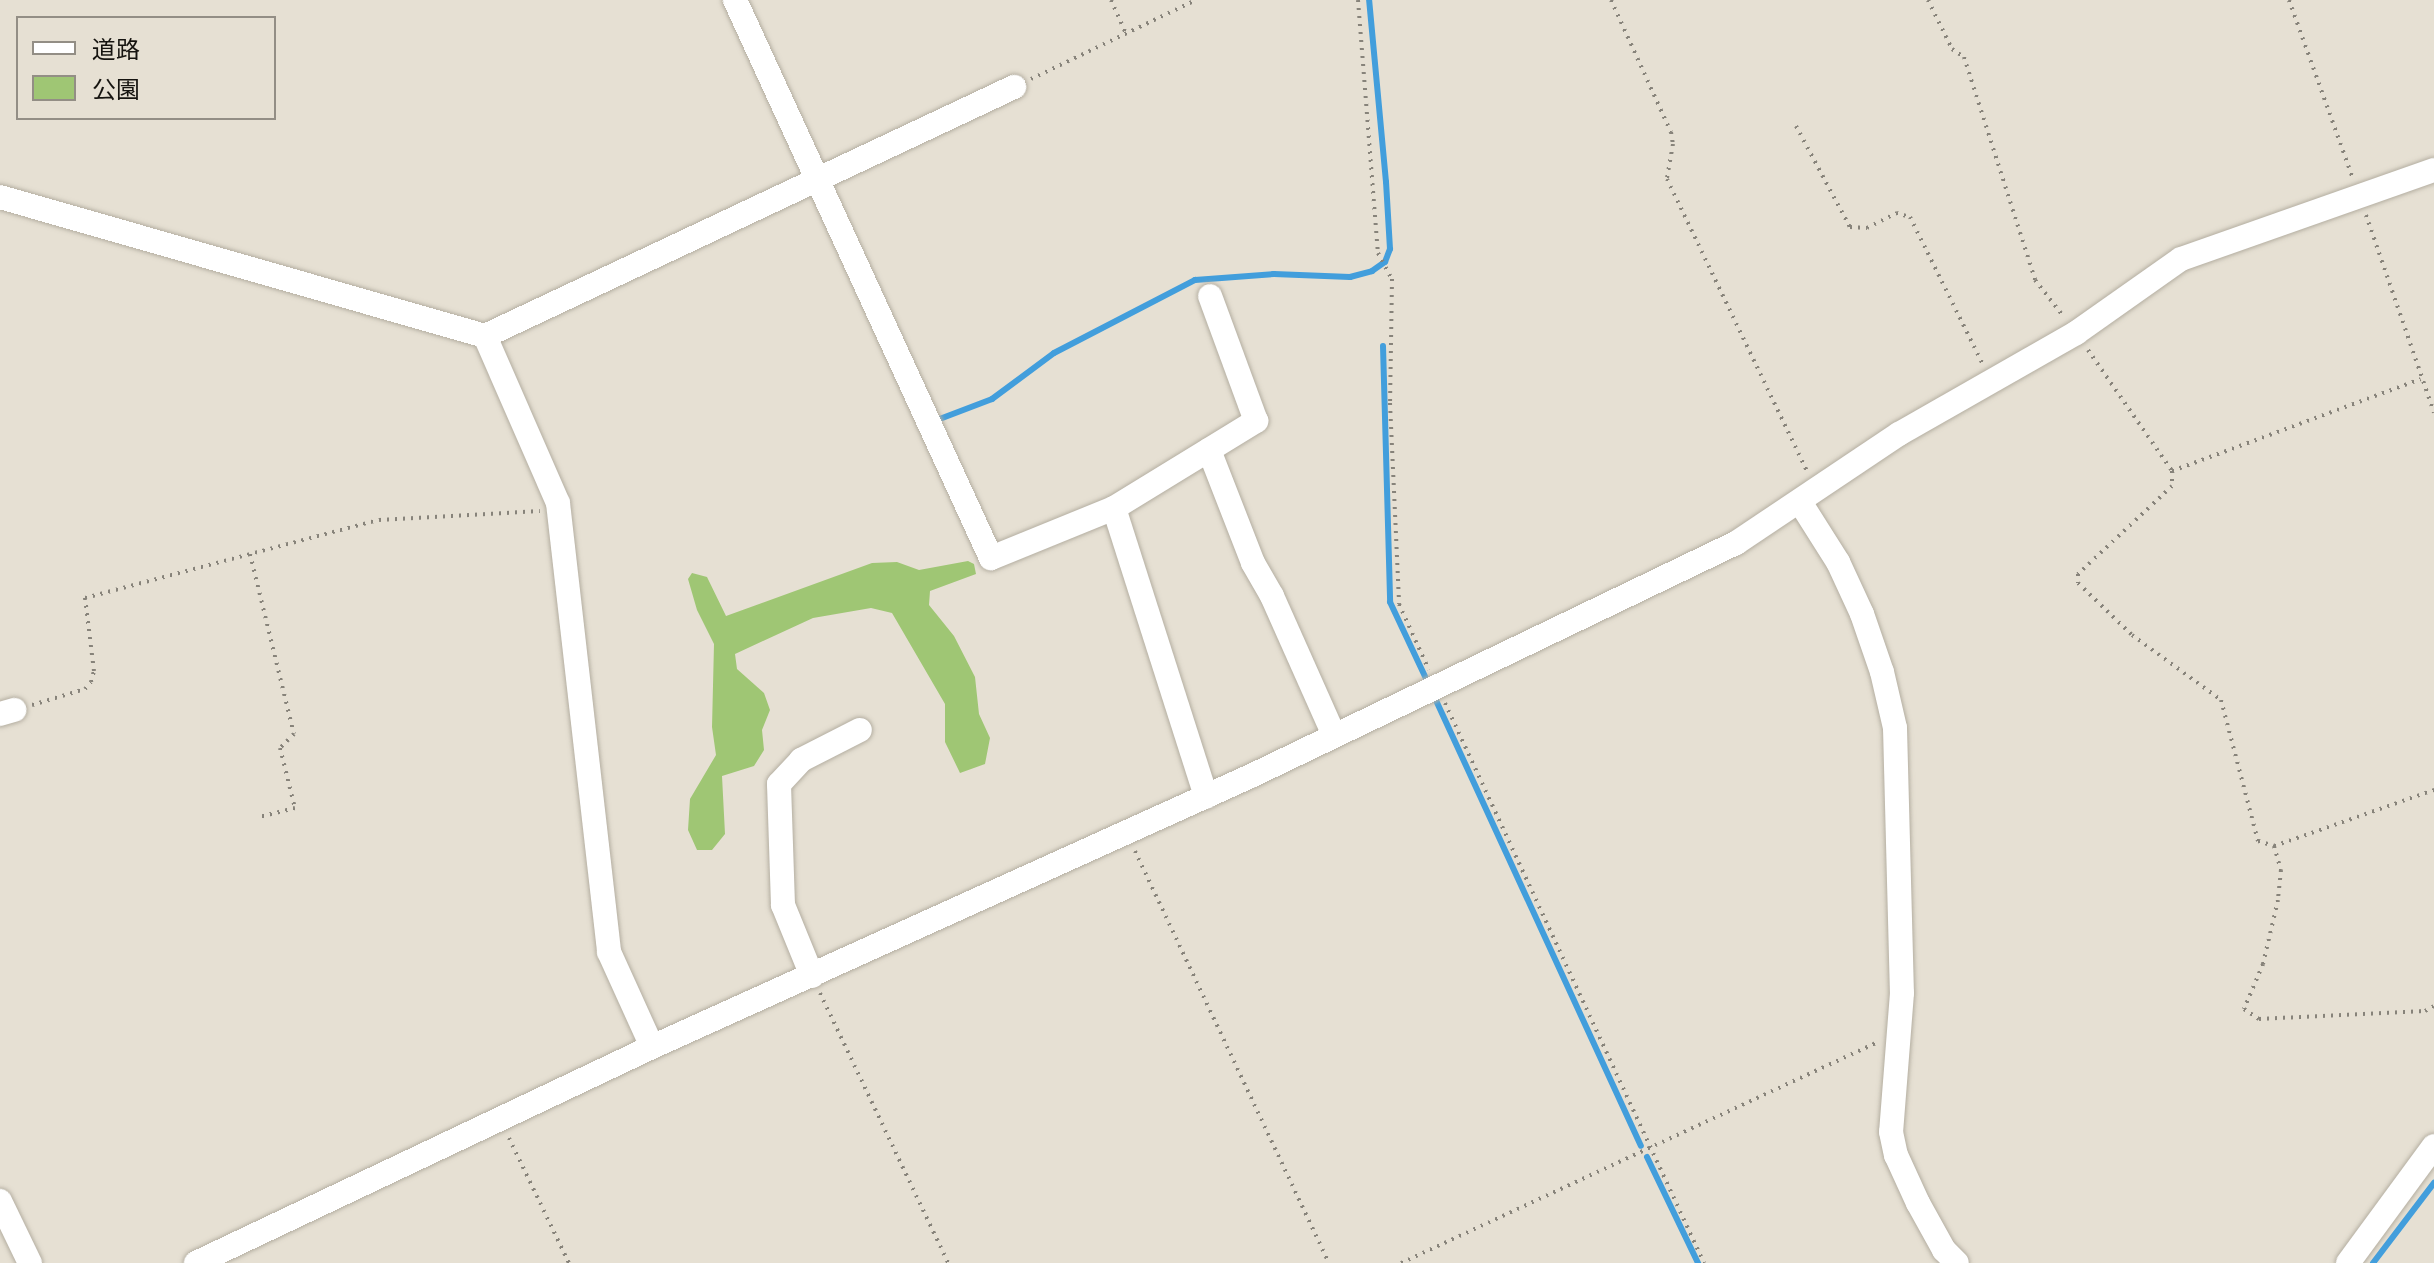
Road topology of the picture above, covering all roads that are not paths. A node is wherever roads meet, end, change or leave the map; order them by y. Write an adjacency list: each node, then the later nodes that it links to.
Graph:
1 (735, 0): 4 (street)
2 (1014, 87): 4 (street)
3 (2434, 170): 9 (street)
4 (819, 177): 7 (street); 10 (street)
5 (0, 197): 7 (street)
6 (1210, 296): 8 (street)
7 (485, 336): 15 (street)
8 (1209, 450): 10 (street); 12 (street)
9 (1808, 496): 12 (street); 20 (street)
10 (1114, 508): 13 (street)
11 (860, 730): 14 (street)
12 (1334, 735): 13 (street)
13 (1206, 797): 14 (street)
14 (812, 976): 15 (street)
15 (652, 1047): 19 (street)
16 (2434, 1146): 21 (street)
17 (0, 1201): 18 (street)
18 (30, 1263)
19 (196, 1263)
20 (1957, 1263)
21 (2348, 1263)

